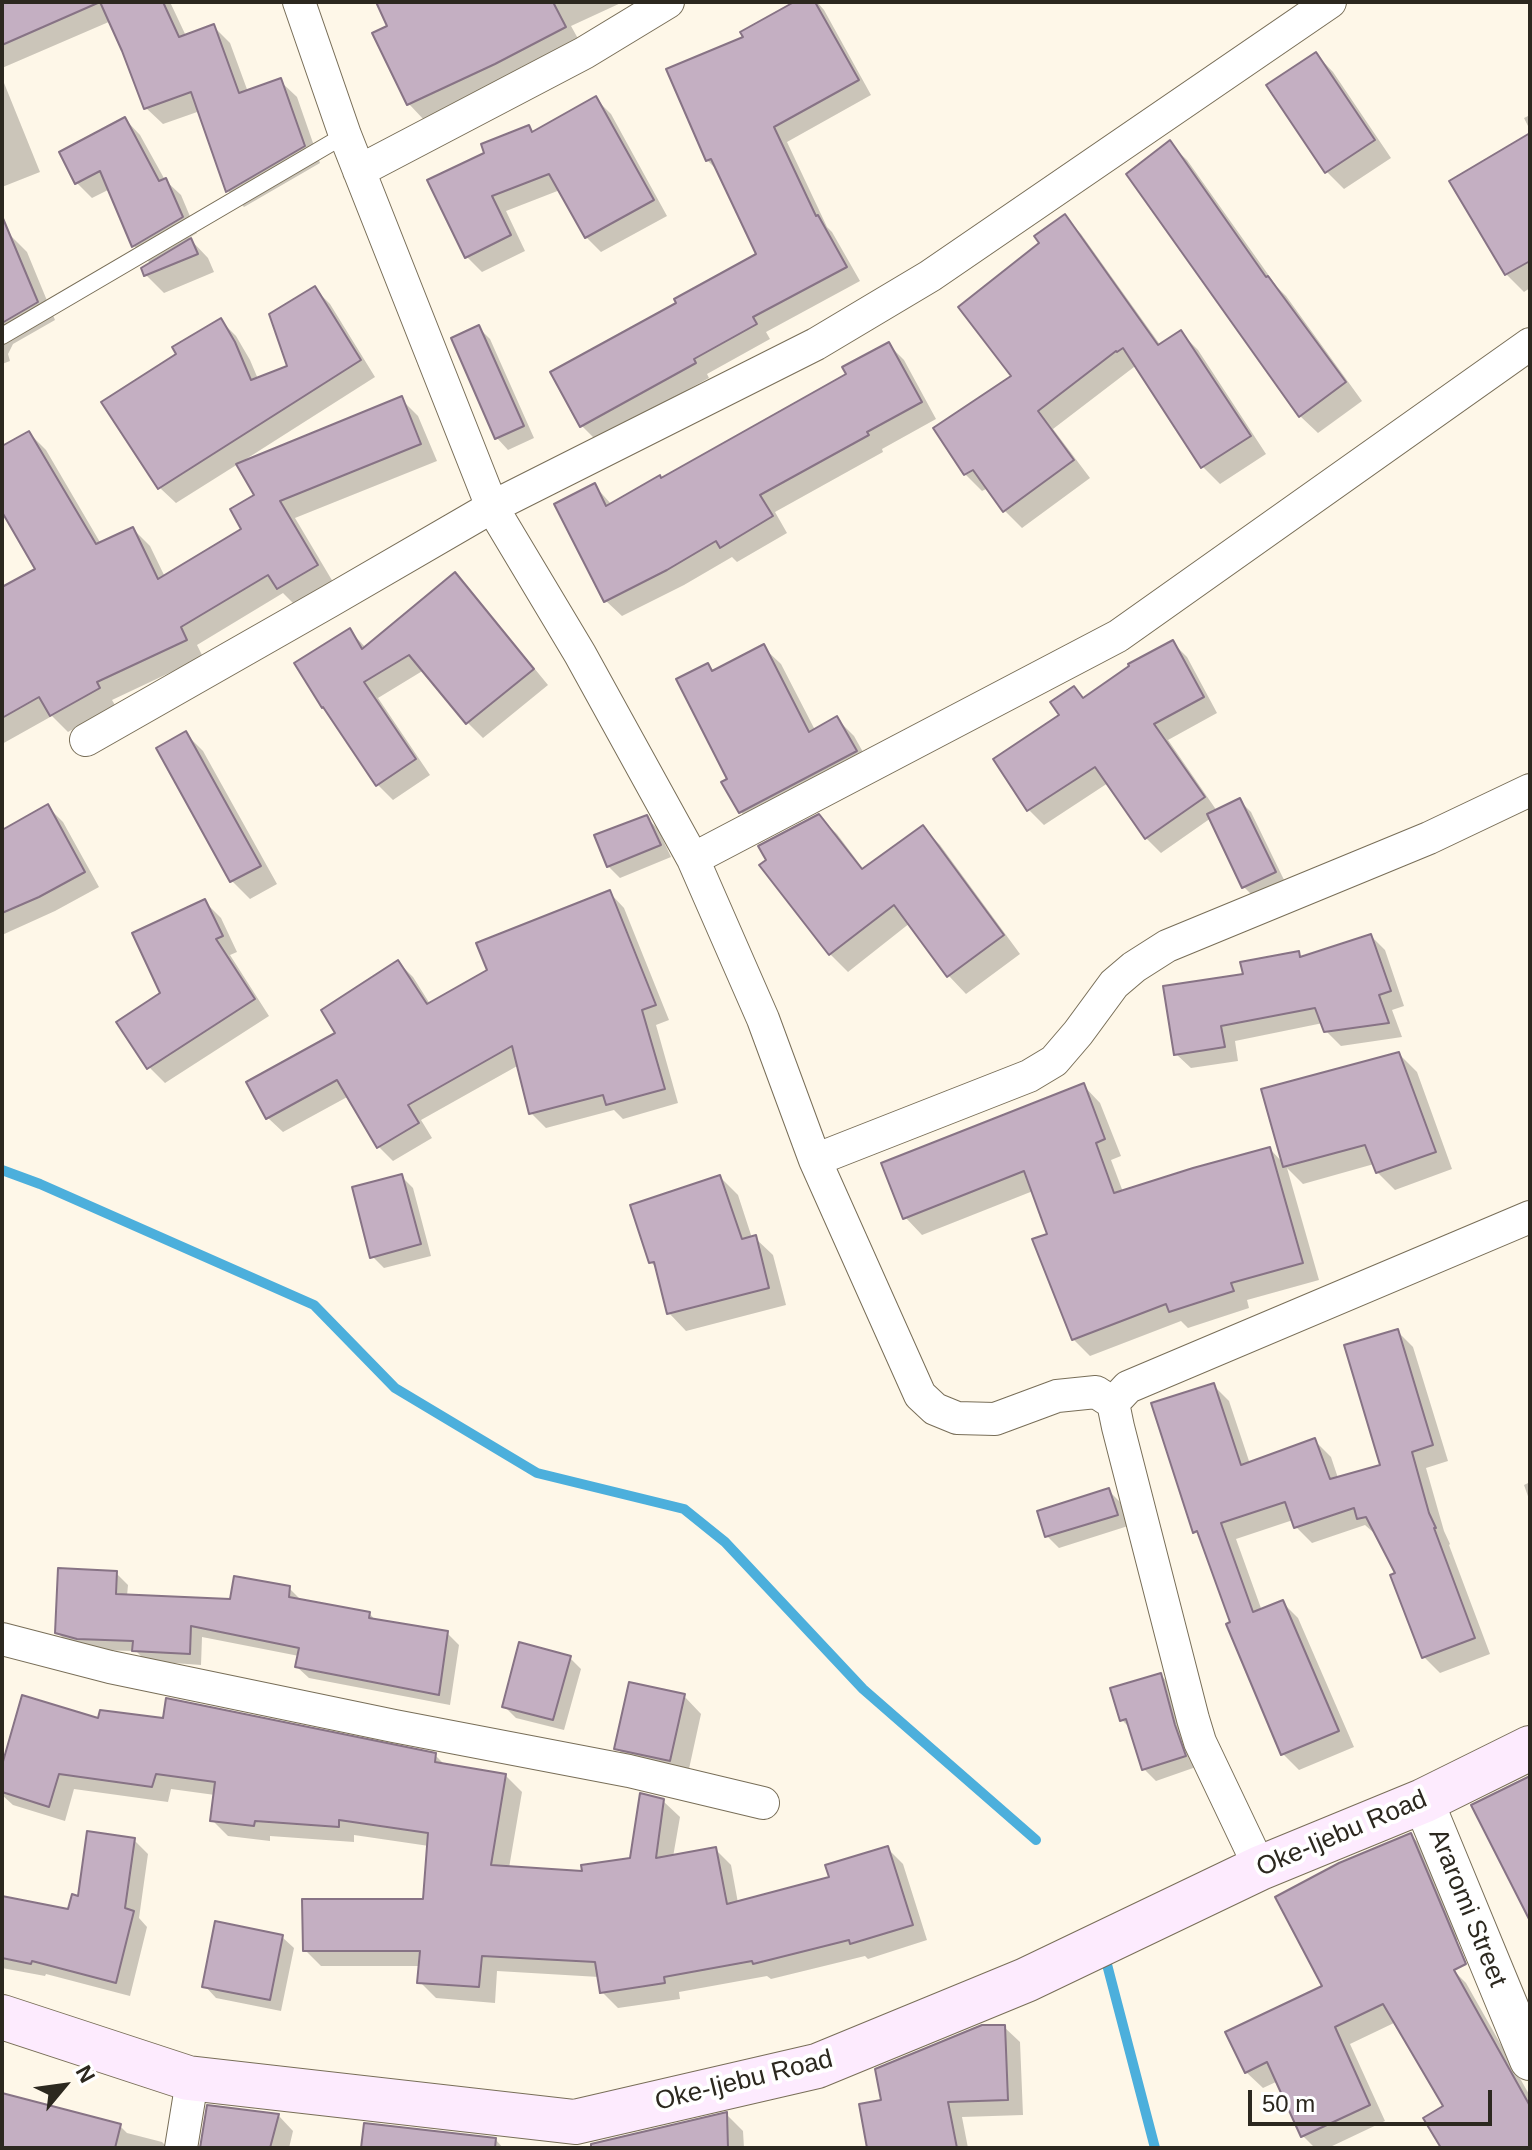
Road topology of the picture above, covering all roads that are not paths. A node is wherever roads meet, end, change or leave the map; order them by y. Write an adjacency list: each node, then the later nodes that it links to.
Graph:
1 (299, 2): 4 (street)
2 (668, 2): 5 (street)
3 (1330, 2): 8 (street)
4 (345, 135): 5 (street); 6 (lane)
5 (359, 171): 8 (street)
6 (2, 336)
7 (1530, 344): 11 (street)
8 (492, 507): 9 (street); 11 (street)
9 (86, 740)
10 (1530, 790): 12 (street)
11 (693, 859): 12 (street)
12 (815, 1160): 14 (street)
13 (1530, 1217): 14 (street)
14 (1113, 1403): 19 (street)
15 (2, 1639): 18 (street)
16 (1530, 1748): 17 (main road, Oke-Ijebu Road)
17 (1423, 1801): 19 (main road, Oke-Ijebu Road); 21 (street, Araromi Street)
18 (763, 1803)
19 (1260, 1868): 23 (main road, Oke-Ijebu Road)
20 (2, 2017): 22 (main road, Oke-Ijebu Road)
21 (1530, 2060)
22 (188, 2078): 23 (main road, Oke-Ijebu Road); 24 (street)
23 (574, 2135)
24 (181, 2148)

